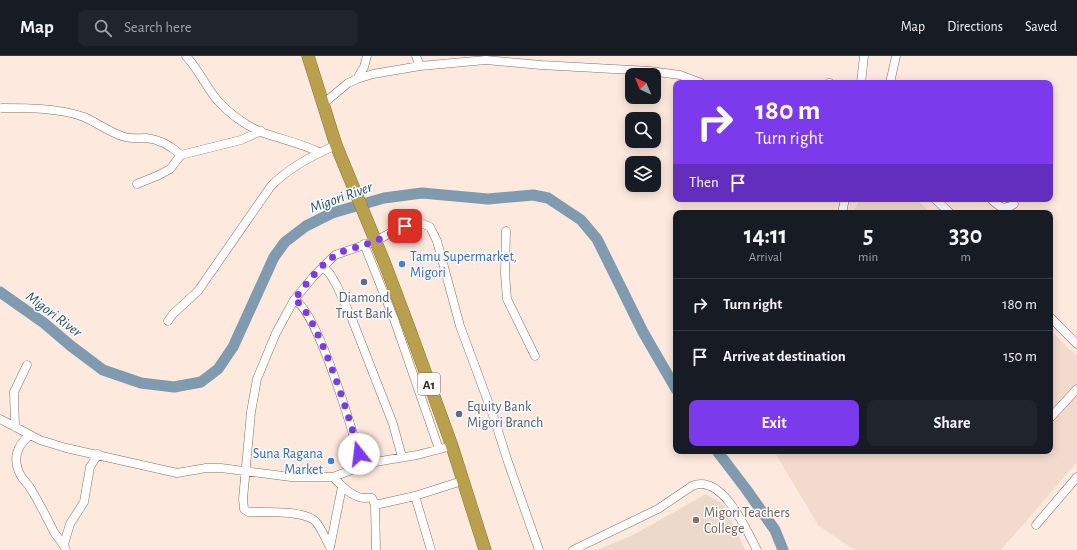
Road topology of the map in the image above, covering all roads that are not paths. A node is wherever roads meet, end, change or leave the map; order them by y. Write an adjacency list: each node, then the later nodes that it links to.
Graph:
1 (186, 56): 15 (street)
2 (308, 56): 13 (highway, A1)
3 (367, 56): 9 (street)
4 (416, 56): 8 (street)
5 (864, 56): 11 (street)
6 (896, 56): 12 (street)
7 (486, 58): 8 (street); 10 (street)
8 (420, 66): 9 (street)
9 (357, 79): 13 (street)
10 (692, 80)
11 (862, 80)
12 (891, 80)
13 (323, 104): 16 (highway, A1)
14 (2, 108): 18 (street)
15 (261, 131): 17 (street); 18 (street)
16 (336, 145): 17 (street); 25 (highway, A1)
17 (319, 152): 28 (street)
18 (181, 155): 19 (street)
19 (137, 184)
20 (937, 202): 23 (street)
21 (994, 202): 22 (street)
22 (1014, 204)
23 (947, 210)
24 (506, 231): 31 (street)
25 (370, 242): 26 (street); 38 (highway, A1); 39 (street); 56 (street)
26 (323, 266): 27 (street); 41 (street)
27 (294, 300): 42 (street); 43 (street)
28 (168, 321)
29 (1053, 321): 30 (street)
30 (1077, 344)
31 (535, 356)
32 (27, 365): 36 (street)
33 (1077, 389): 34 (street)
34 (1053, 415)
35 (0, 419): 36 (street)
36 (15, 427): 37 (street)
37 (30, 435): 40 (street); 51 (street)
38 (452, 446): 39 (street); 46 (highway, A1)
39 (439, 449): 41 (street)
40 (98, 454): 43 (street); 51 (street)
41 (402, 457): 42 (street)
42 (362, 466): 44 (street)
43 (246, 471): 44 (street); 52 (street)
44 (333, 477): 47 (street)
45 (1077, 477): 50 (street)
46 (462, 481): 48 (street); 55 (highway, A1)
47 (342, 487): 49 (street); 52 (street)
48 (414, 496): 49 (street); 54 (street)
49 (375, 505): 53 (street)
50 (1036, 525)
51 (65, 547)
52 (330, 548)
53 (376, 550)
54 (431, 550)
55 (485, 550)
56 (539, 550)
57 (573, 550): 58 (street)
58 (757, 550)

